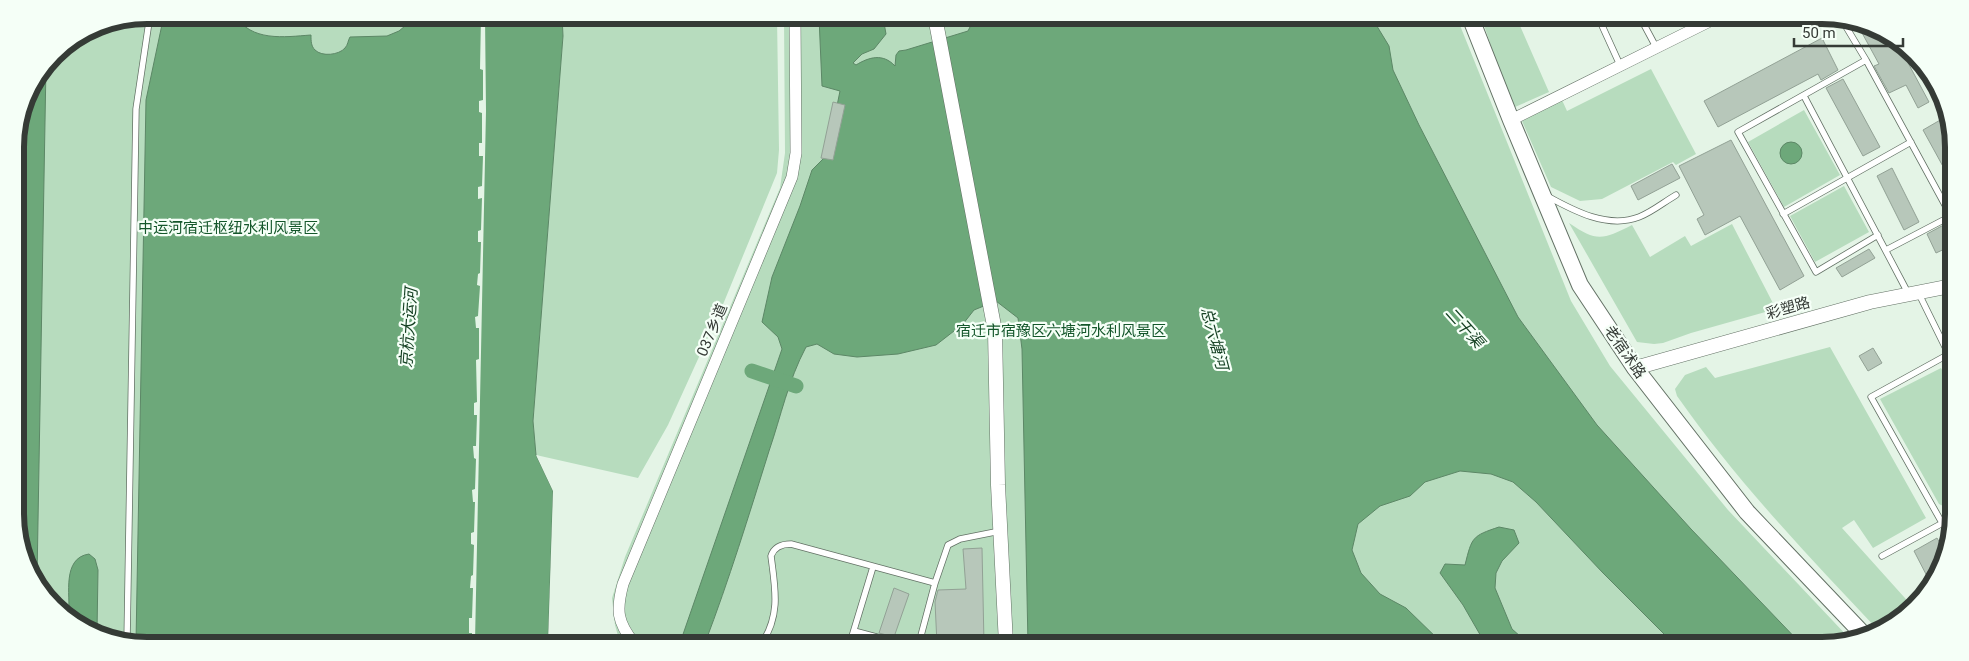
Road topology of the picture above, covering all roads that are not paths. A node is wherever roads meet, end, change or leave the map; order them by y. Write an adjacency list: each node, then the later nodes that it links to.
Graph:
1 (149, 24): 36 (lane)
2 (795, 24): 37 (street, 037乡道)
3 (937, 24): 30 (street)
4 (1473, 24): 13 (main road, 老宿沭路)
5 (1601, 24): 11 (lane)
6 (1644, 24): 9 (lane)
7 (1704, 24): 9 (street)
8 (1846, 26): 10 (lane)
9 (1656, 47): 11 (street)
10 (1866, 60): 12 (lane); 14 (lane)
11 (1620, 65): 13 (street)
12 (1804, 96): 15 (lane); 19 (lane)
13 (1511, 120): 16 (main road, 老宿沭路)
14 (1911, 142): 15 (lane); 18 (lane)
15 (1847, 178): 19 (lane); 21 (lane)
16 (1541, 193): 17 (lane); 27 (main road, 老宿沭路)
17 (1676, 195)
18 (1945, 205)
19 (1783, 214): 21 (lane)
20 (1945, 219): 22 (lane)
21 (1878, 235): 22 (lane)
22 (1886, 250): 24 (lane)
23 (1945, 287): 24 (street, 彩塑路)
24 (1914, 293): 25 (lane); 27 (street, 彩塑路)
25 (1945, 347)
26 (1945, 359): 28 (lane)
27 (1635, 368): 35 (main road, 老宿沭路)
28 (1942, 523): 29 (lane); 31 (lane)
29 (1944, 527)
30 (1000, 531): 33 (lane); 42 (street)
31 (1882, 556)
32 (873, 567): 33 (lane); 34 (lane); 38 (lane)
33 (935, 583): 41 (lane)
34 (854, 630): 39 (lane); 40 (lane)
35 (1860, 631)
36 (127, 635)
37 (630, 637)
38 (766, 637)
39 (852, 637)
40 (878, 637)
41 (921, 637)
42 (1006, 637)

